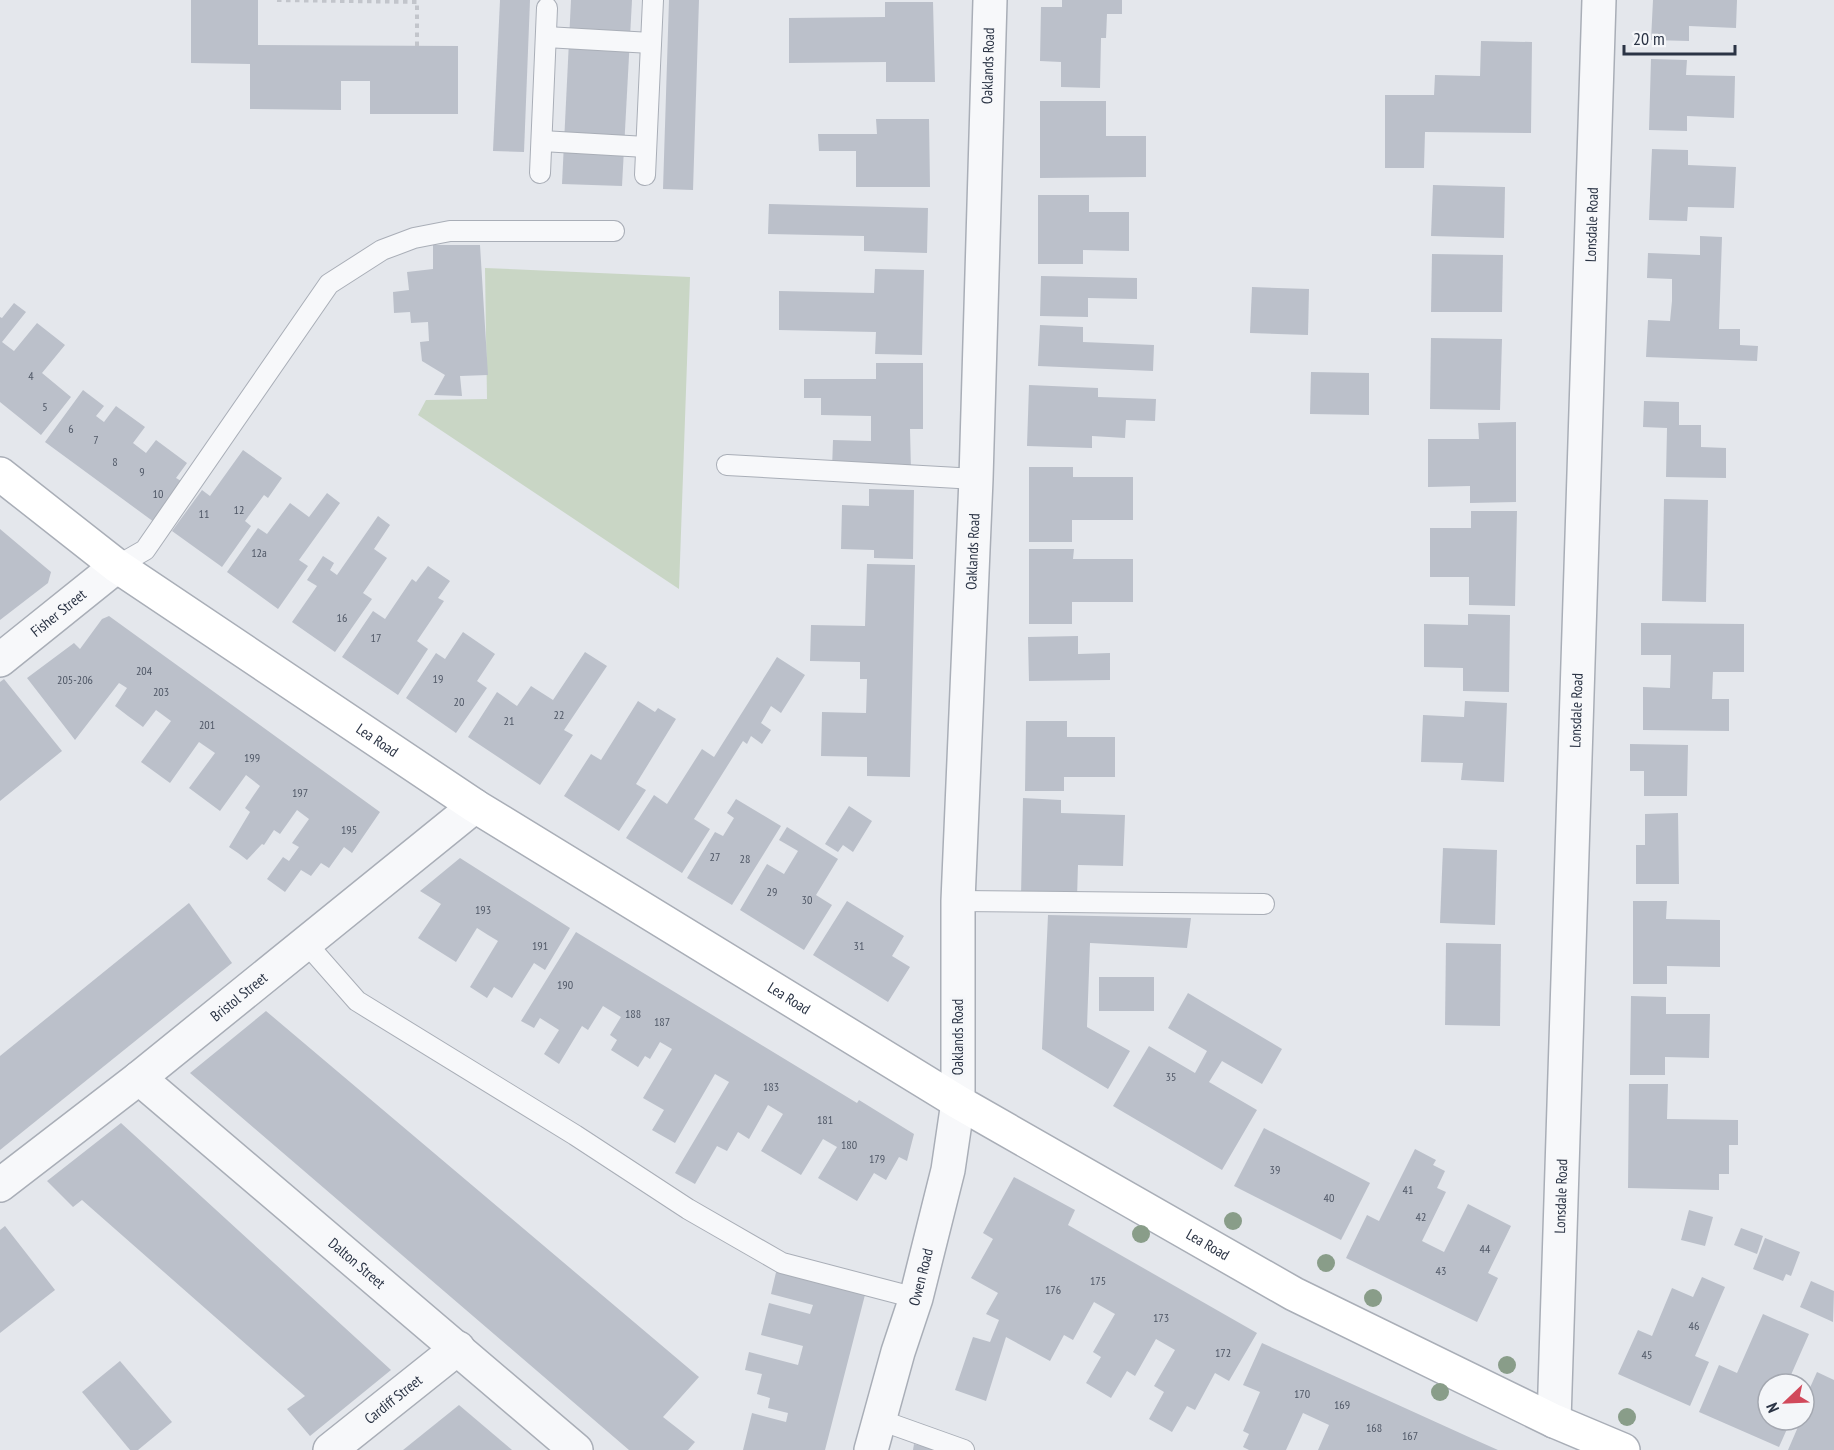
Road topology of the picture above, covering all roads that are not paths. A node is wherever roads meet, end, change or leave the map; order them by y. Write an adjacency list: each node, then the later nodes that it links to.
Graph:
1 (653, 0): 6 (lane)
2 (990, 0): 14 (street, Oaklands Road)
3 (1599, 0): 26 (street, Lonsdale Road)
4 (547, 8): 5 (lane)
5 (546, 37): 6 (lane); 7 (lane)
6 (651, 43): 8 (lane)
7 (542, 141): 8 (lane); 9 (lane)
8 (646, 147): 10 (lane)
9 (540, 172)
10 (645, 175)
11 (614, 231): 15 (lane)
12 (727, 465): 14 (lane)
13 (0, 474): 15 (street, Lea Road)
14 (976, 479): 18 (street, Oaklands Road)
15 (117, 566): 16 (street, Fisher Street); 17 (street, Lea Road)
16 (0, 660)
17 (475, 806): 20 (street, Bristol Street); 22 (street, Lea Road)
18 (958, 901): 19 (lane); 22 (street, Oaklands Road)
19 (1264, 904)
20 (306, 943): 21 (street, Bristol Street); 24 (lane)
21 (139, 1078): 23 (street, Bristol Street); 25 (street, Dalton Street)
22 (958, 1102): 24 (street, Owen Road); 26 (street, Lea Road)
23 (0, 1185)
24 (916, 1298): 27 (street, Owen Road)
25 (458, 1348): 28 (street, Cardiff Street); 29 (street, Dalton Street)
26 (1554, 1421): 31 (street, Lea Road)
27 (876, 1435): 30 (lane)
28 (330, 1450)
29 (576, 1450)
30 (964, 1450)
31 (1623, 1450)

